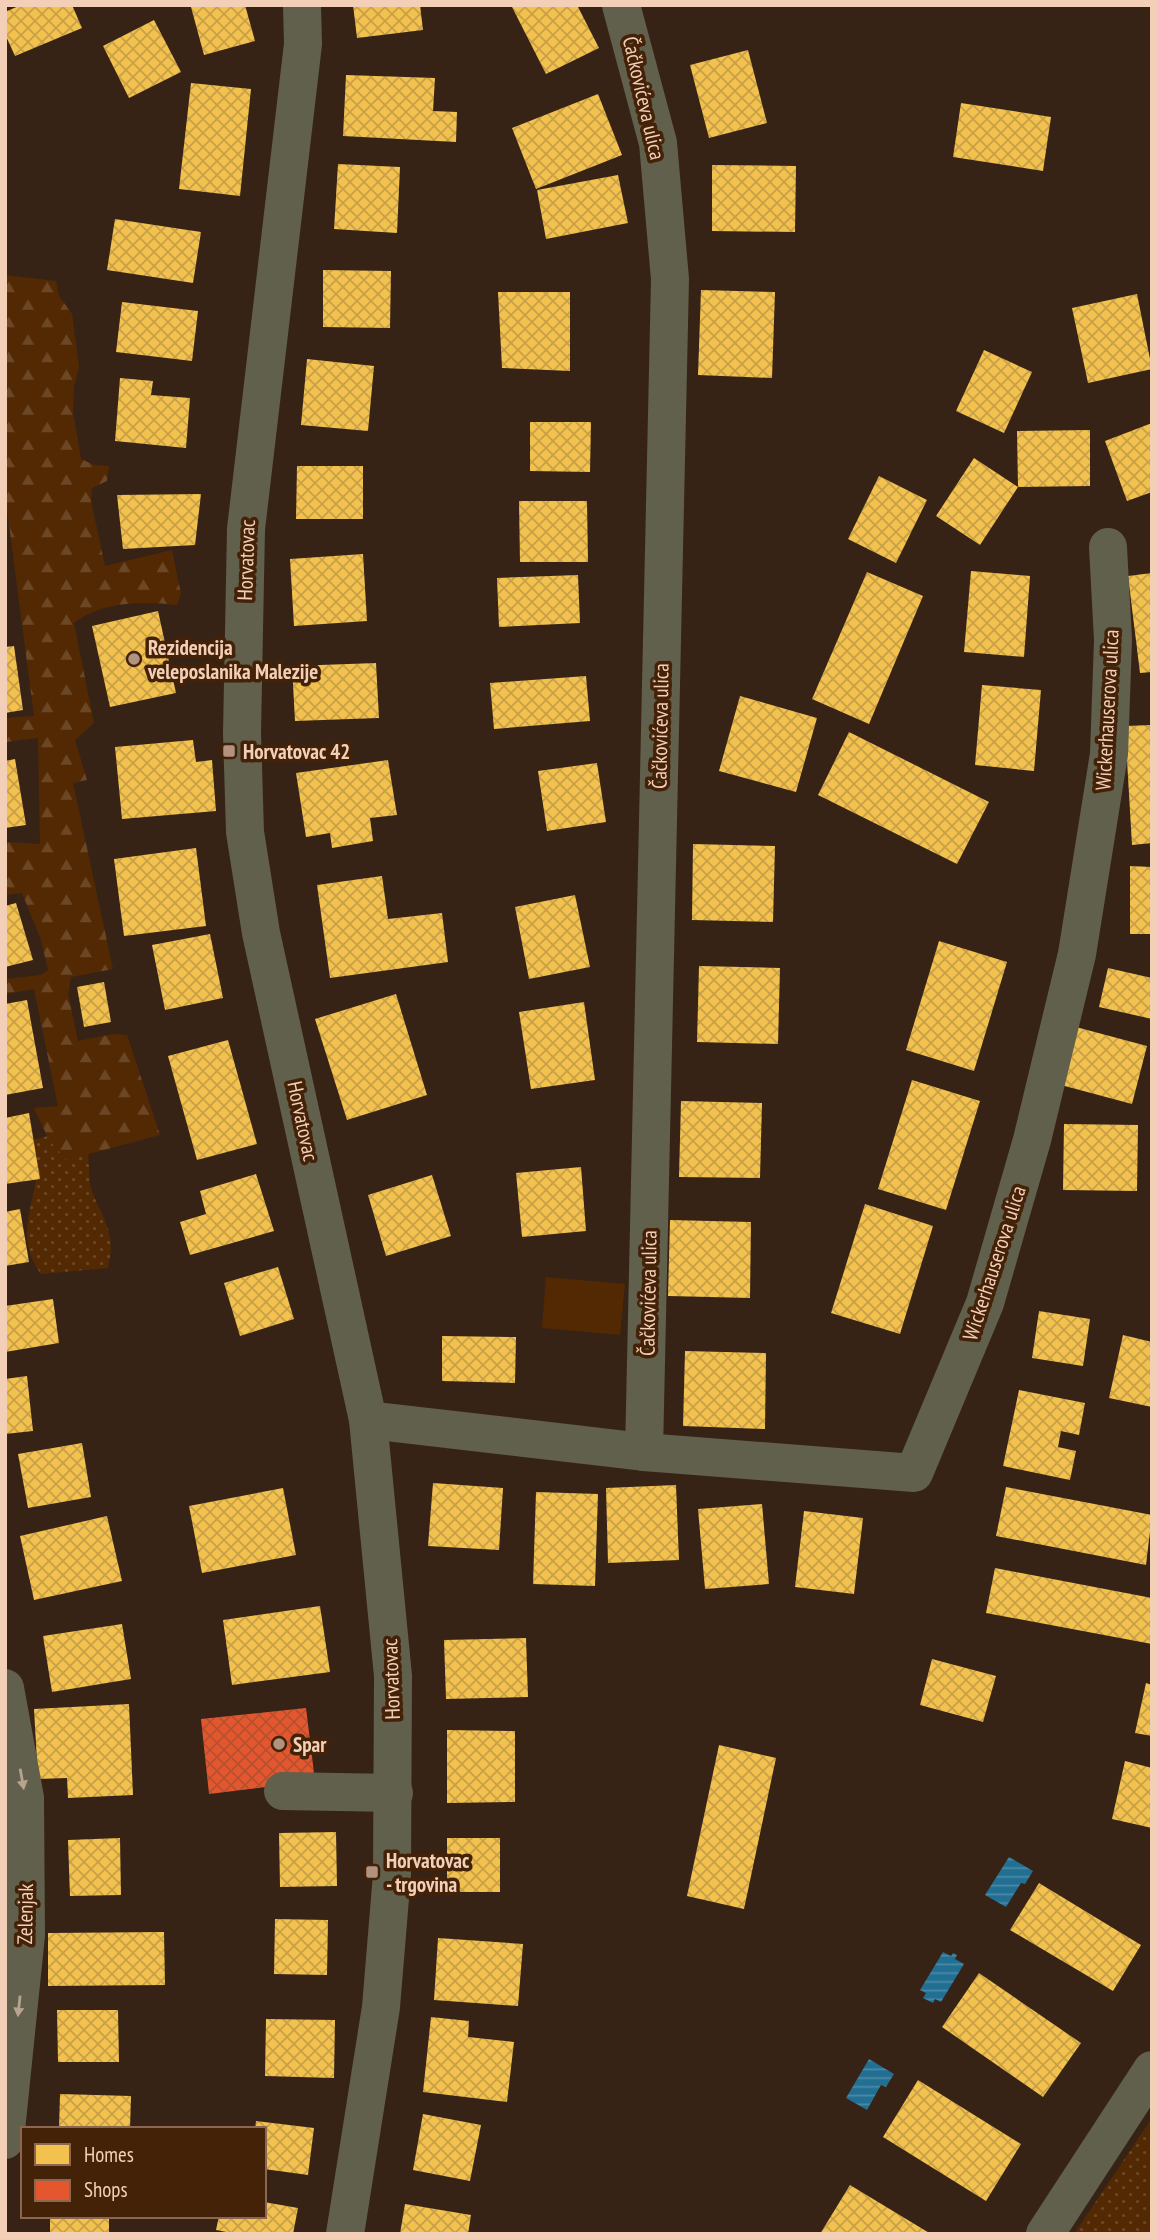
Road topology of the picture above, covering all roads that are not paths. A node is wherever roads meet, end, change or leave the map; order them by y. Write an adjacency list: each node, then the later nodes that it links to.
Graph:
1 (302, 5): 4 (street, Horvatovac)
2 (621, 5): 5 (street, Čačkovićeva ulica)
3 (1108, 547): 5 (street, Wickerhauserova ulica)
4 (368, 1420): 5 (street, Wickerhauserova ulica); 8 (street, Horvatovac)
5 (644, 1452)
6 (5, 1688): 10 (street, Zelenjak, one-way to 10)
7 (283, 1791): 8 (street)
8 (394, 1793): 11 (street, Horvatovac)
9 (1152, 2070): 12 (street)
10 (5, 2140)
11 (345, 2234)
12 (1045, 2234)

